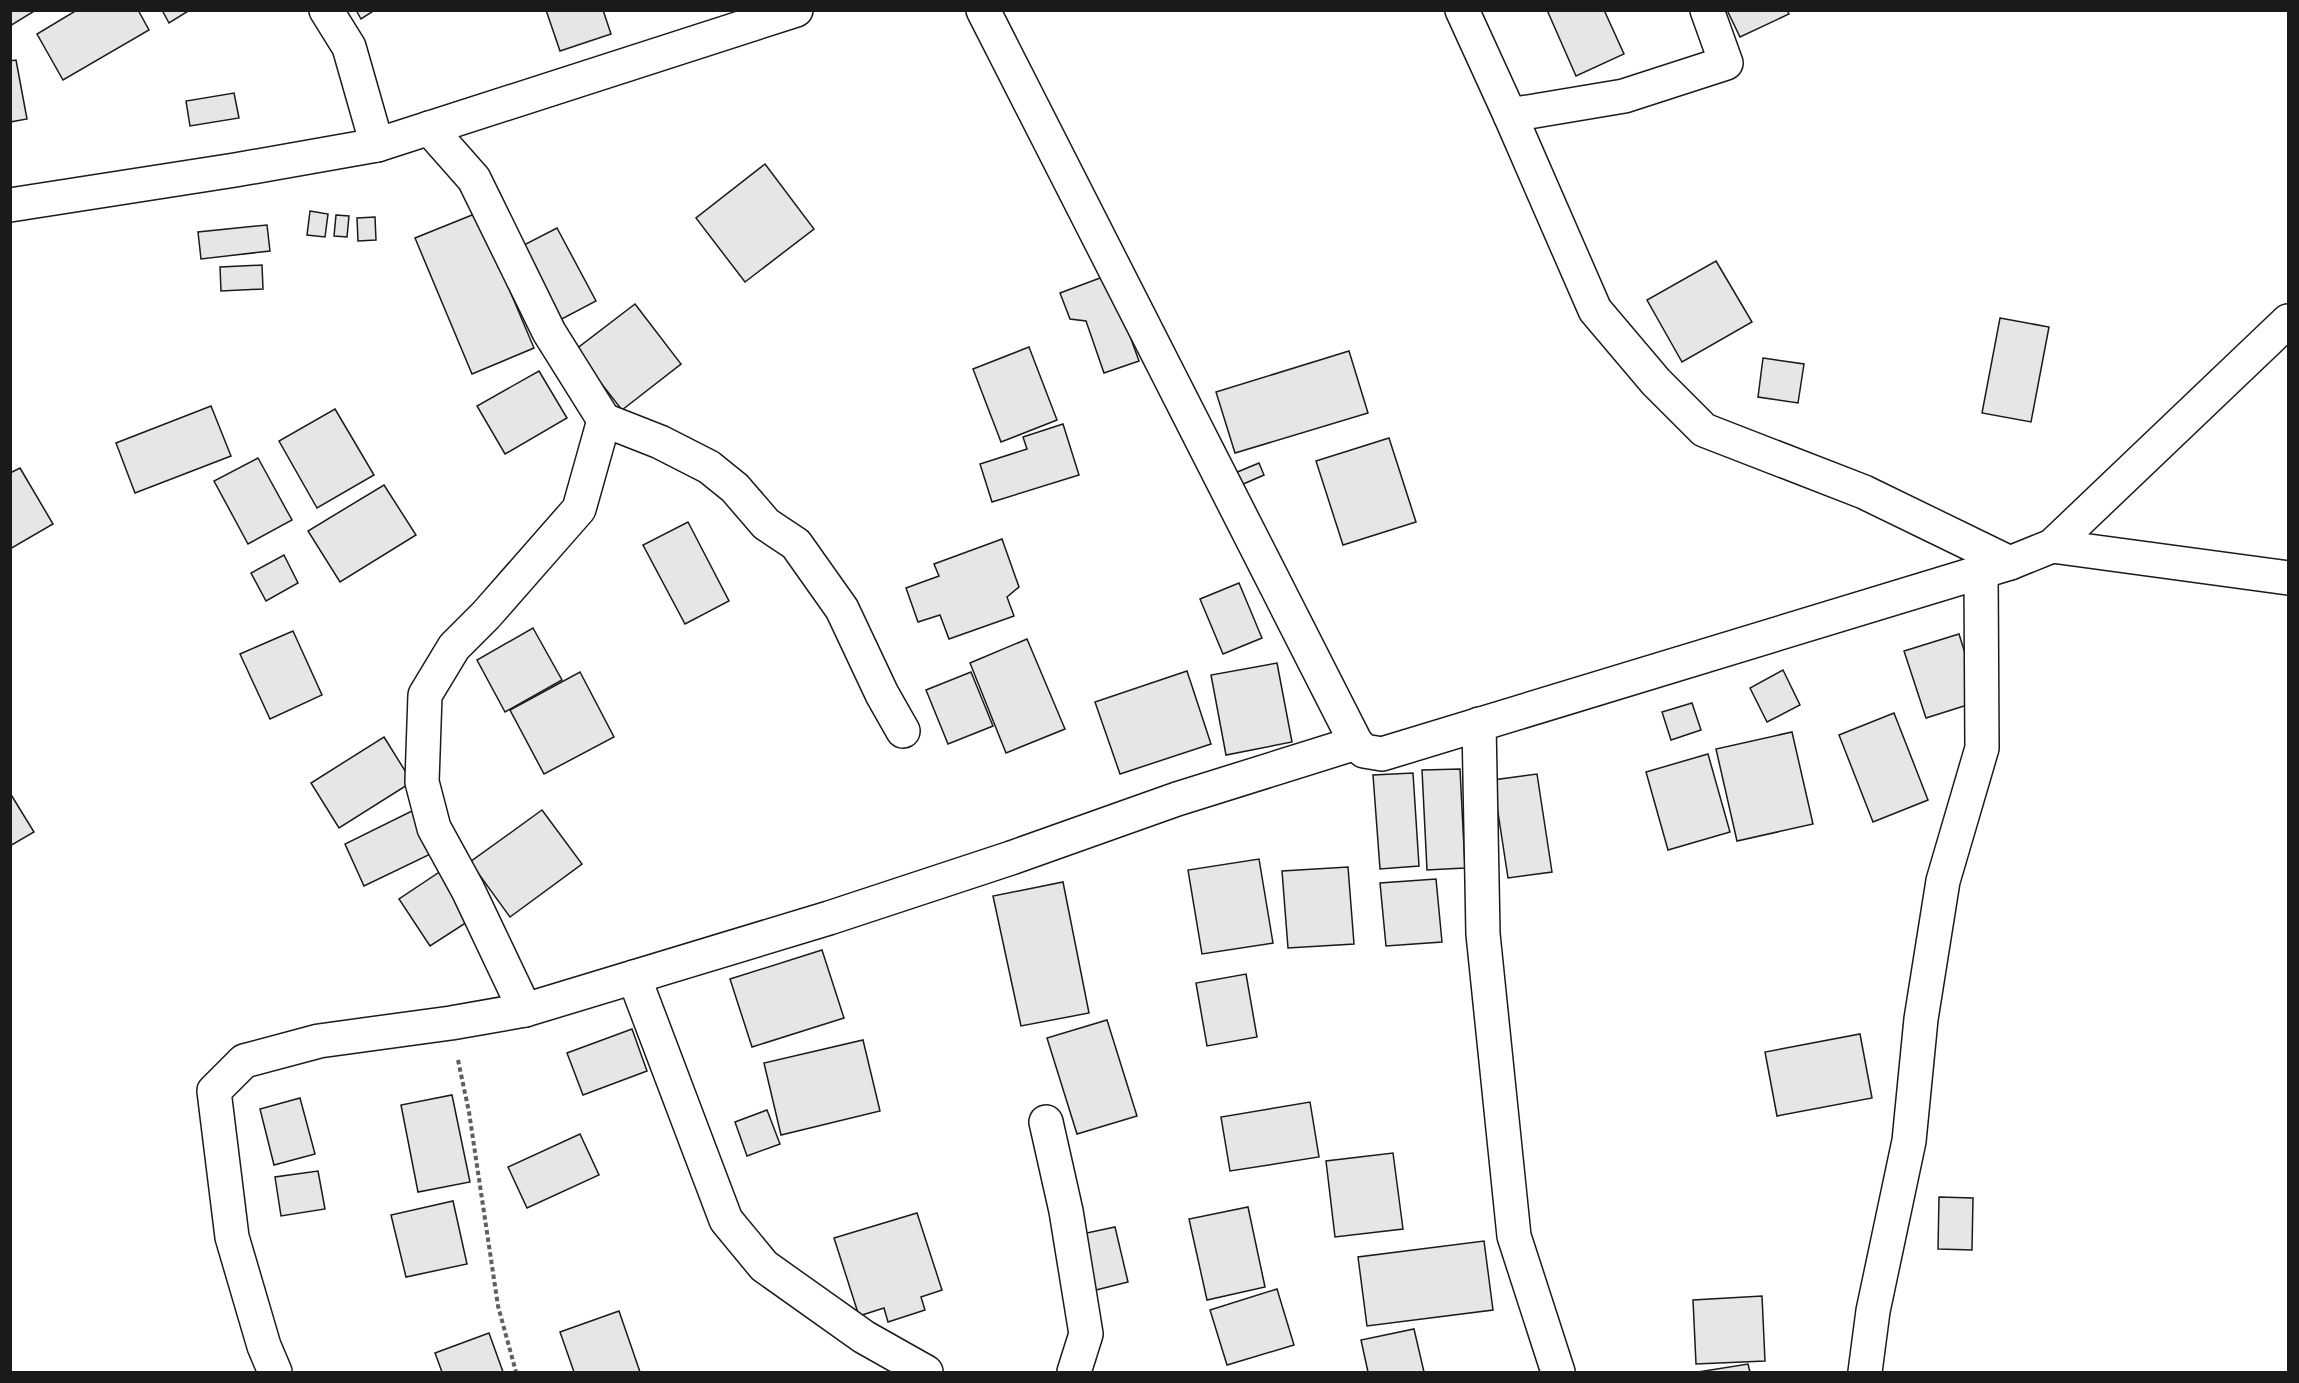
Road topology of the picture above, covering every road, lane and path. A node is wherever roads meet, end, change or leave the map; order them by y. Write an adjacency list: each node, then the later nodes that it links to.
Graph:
1 (326, 10): 8 (street)
2 (796, 10): 7 (street)
3 (983, 10): 17 (street)
4 (1462, 10): 6 (street)
5 (1707, 10): 6 (street)
6 (1510, 115): 13 (street)
7 (429, 128): 8 (street); 11 (street)
8 (377, 145): 9 (street)
9 (10, 205)
10 (2289, 321): 12 (street)
11 (604, 420): 16 (street); 19 (street)
12 (2052, 546): 13 (street); 14 (street)
13 (1996, 568): 15 (street); 27 (street)
14 (2289, 578)
15 (1479, 724): 17 (street); 26 (street)
16 (903, 731)
17 (1356, 743): 18 (street)
18 (634, 977): 19 (street); 24 (street)
19 (525, 1010): 20 (street)
20 (451, 1023): 22 (street); 23 (path)
21 (1046, 1122): 25 (street)
22 (274, 1372)
23 (516, 1372)
24 (926, 1372)
25 (1074, 1372)
26 (1558, 1372)
27 (1865, 1372)

